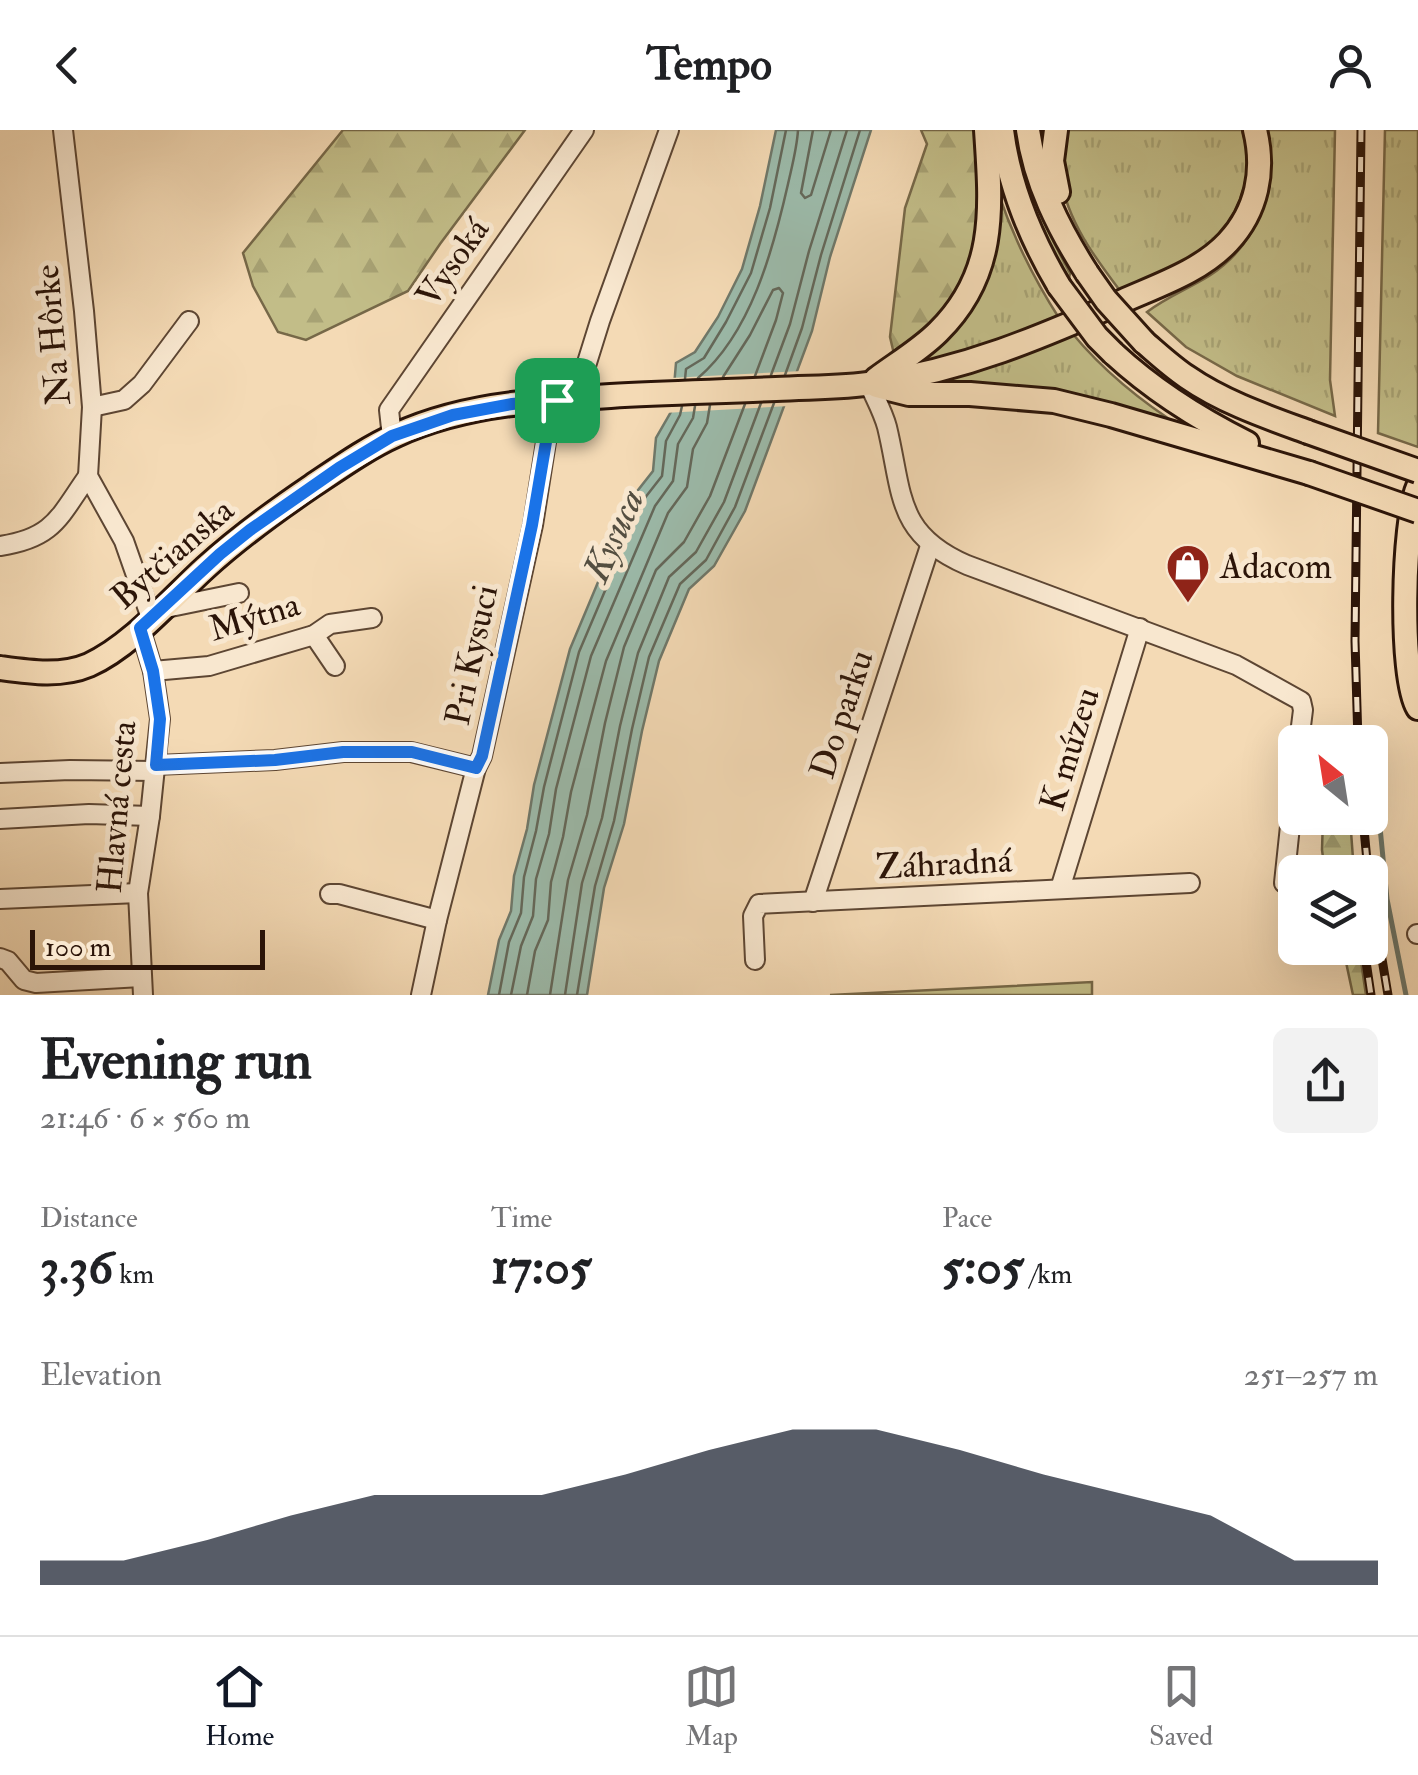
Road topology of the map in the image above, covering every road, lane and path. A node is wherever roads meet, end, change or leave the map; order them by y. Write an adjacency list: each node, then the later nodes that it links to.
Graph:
1 (63, 130): 14 (street, Na Hôrke)
2 (584, 130): 15 (street, Vysoká)
3 (669, 130): 12 (street)
4 (986, 130): 11 (main road)
5 (1002, 130): 17 (main road, bridge)
6 (1028, 130): 9 (main road)
7 (1056, 130): 9 (main road)
8 (1254, 130): 11 (main road)
9 (1081, 263): 16 (main road, bridge)
10 (189, 321): 14 (street)
11 (869, 384): 12 (main road, Bytčianska); 17 (main road); 22 (street)
12 (584, 399): 13 (main road, Bytčianska)
13 (557, 400): 15 (main road, Bytčianska); 34 (street, Pri Kysuci)
14 (92, 407): 18 (street, Na Hôrke)
15 (392, 436): 24 (main road, Bytčianska)
16 (1418, 471)
17 (1309, 472): 20 (main road, bridge)
18 (88, 476): 21 (street); 24 (street)
19 (1418, 487): 31 (main road)
20 (1418, 510)
21 (0, 546)
22 (930, 546): 26 (street); 43 (street, Do parku)
23 (238, 593): 24 (street)
24 (150, 618): 29 (main road, Bytčianska); 30 (street, Hlavná cesta)
25 (372, 618): 27 (street, Mýtna)
26 (1140, 628): 32 (street); 39 (street, K múzeu)
27 (314, 635): 28 (street); 30 (street, Mýtna)
28 (335, 666)
29 (0, 668)
30 (153, 671): 33 (street, Hlavná cesta)
31 (1418, 708)
32 (1301, 725)
33 (156, 768): 34 (street); 35 (street); 36 (street, Hlavná cesta)
34 (476, 768): 44 (street, Pri Kysuci)
35 (0, 773)
36 (150, 816): 37 (street); 40 (street, Hlavná cesta)
37 (0, 819)
38 (1190, 883): 39 (street, Záhradná)
39 (1060, 889): 43 (street, Záhradná)
40 (138, 892): 42 (street); 47 (street, Hlavná cesta)
41 (330, 894): 44 (street)
42 (0, 899)
43 (813, 902): 46 (street, Záhradná)
44 (437, 920): 48 (street, Pri Kysuci)
45 (0, 958): 47 (street)
46 (755, 960)
47 (142, 986)
48 (422, 995)

